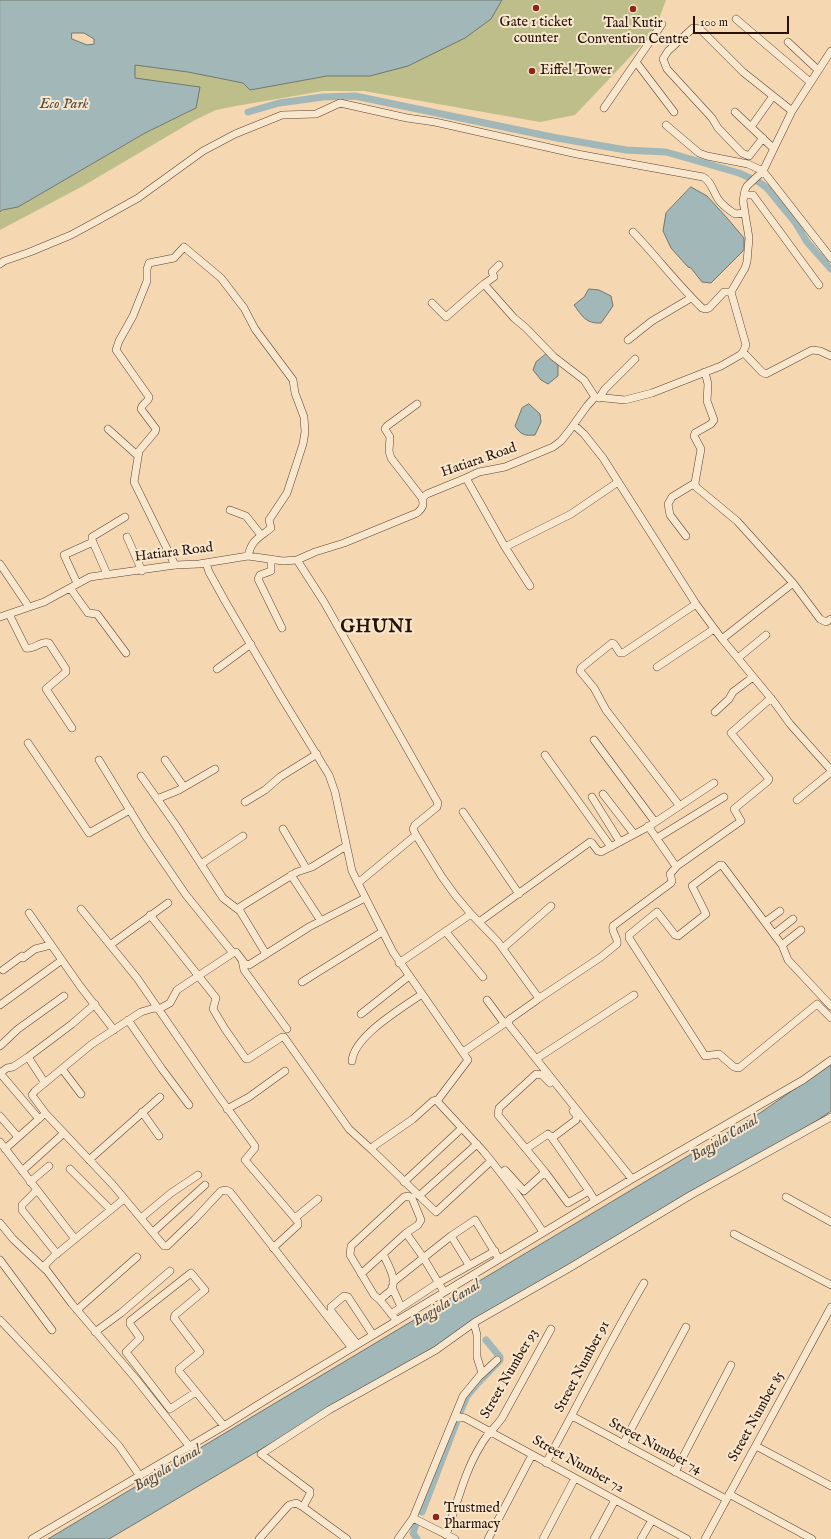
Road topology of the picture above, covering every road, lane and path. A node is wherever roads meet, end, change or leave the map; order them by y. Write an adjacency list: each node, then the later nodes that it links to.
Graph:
1 (736, 19): 7 (street)
2 (662, 24): 5 (street)
3 (788, 42): 6 (street)
4 (831, 51): 6 (street)
5 (636, 62): 9 (street); 11 (street)
6 (818, 70): 7 (street)
7 (810, 82): 10 (street)
8 (773, 96): 10 (street); 14 (street); 15 (street)
9 (604, 108)
10 (792, 111): 16 (street)
11 (674, 112)
12 (735, 112): 14 (street)
13 (666, 125): 17 (street)
14 (751, 127): 15 (street)
15 (763, 138): 16 (street)
16 (773, 148): 17 (street)
17 (761, 173): 18 (street); 21 (street)
18 (744, 195): 19 (street); 25 (street)
19 (746, 213): 22 (street); 26 (street)
20 (633, 232): 27 (street)
21 (831, 258)
22 (0, 264)
23 (499, 265): 24 (street)
24 (484, 284): 28 (street); 34 (street)
25 (819, 286)
26 (731, 292): 27 (street); 30 (street)
27 (692, 298): 29 (street)
28 (432, 302)
29 (628, 340)
30 (743, 352): 31 (street); 33 (street)
31 (831, 356)
32 (635, 359): 34 (street, Hatiara Road)
33 (704, 372): 34 (street); 41 (street)
34 (597, 398): 36 (street, Hatiara Road)
35 (417, 404): 42 (street)
36 (574, 425): 39 (street, Hatiara Road); 40 (street)
37 (108, 429): 38 (street)
38 (137, 455): 45 (street); 55 (street)
39 (466, 478): 42 (street, Hatiara Road); 49 (street)
40 (618, 482): 49 (street); 62 (street)
41 (695, 483): 46 (street); 58 (street)
42 (422, 498): 52 (street, Hatiara Road)
43 (230, 510): 45 (street)
44 (125, 517): 48 (street)
45 (261, 534): 50 (street)
46 (686, 536)
47 (127, 537): 56 (street)
48 (93, 542): 57 (street); 59 (street)
49 (505, 547): 60 (street)
50 (248, 556): 51 (street, Hatiara Road); 53 (street, Hatiara Road)
51 (271, 559): 52 (street, Hatiara Road); 67 (street)
52 (297, 560): 104 (street)
53 (206, 563): 55 (street, Hatiara Road); 71 (street)
54 (0, 564): 63 (street)
55 (176, 565): 56 (street, Hatiara Road)
56 (142, 571): 57 (street, Hatiara Road)
57 (107, 574): 59 (street, Hatiara Road)
58 (793, 583): 66 (street); 70 (street)
59 (77, 584): 61 (street, Hatiara Road)
60 (530, 586)
61 (70, 588): 63 (street, Hatiara Road); 72 (street)
62 (696, 604): 68 (street); 97 (street)
63 (29, 607): 64 (street, Hatiara Road)
64 (9, 614): 65 (street, Hatiara Road); 79 (street)
65 (0, 617)
66 (831, 618)
67 (282, 628)
68 (714, 629): 70 (street); 74 (street)
69 (766, 635): 73 (street)
70 (722, 639): 73 (street)
71 (251, 644): 75 (street); 82 (street)
72 (126, 653)
73 (738, 658): 76 (street)
74 (658, 667)
75 (217, 669)
76 (753, 677): 77 (street); 78 (street)
77 (770, 698): 87 (street); 111 (street)
78 (715, 712)
79 (72, 728)
80 (594, 740): 100 (street)
81 (28, 743): 98 (street)
82 (317, 754): 96 (street); 108 (street)
83 (545, 755): 109 (street)
84 (99, 760): 98 (street)
85 (166, 760): 90 (street)
86 (215, 769): 90 (street)
87 (831, 771): 95 (street)
88 (141, 776): 94 (street)
89 (714, 782): 97 (street)
90 (184, 787): 94 (street)
91 (602, 794): 103 (street)
92 (592, 797): 107 (street)
93 (724, 797): 106 (street)
94 (157, 799): 110 (street)
95 (797, 800)
96 (246, 802)
97 (679, 806): 100 (street)
98 (130, 810): 137 (street)
99 (463, 812): 115 (street)
100 (655, 822): 101 (street)
101 (648, 826): 103 (street); 106 (street)
102 (283, 829): 112 (street)
103 (634, 834): 107 (street)
104 (416, 835): 114 (street); 123 (street)
105 (243, 836): 110 (street)
106 (657, 838): 111 (street)
107 (620, 842): 109 (street)
108 (346, 846): 112 (street); 114 (street)
109 (611, 847): 115 (street)
110 (201, 864): 120 (street)
111 (677, 866): 151 (street)
112 (306, 868): 113 (street)
113 (291, 875): 120 (street); 126 (street)
114 (358, 883): 116 (street)
115 (519, 894): 127 (street)
116 (365, 898): 126 (street); 130 (street)
117 (168, 903): 124 (street)
118 (551, 906): 136 (street)
119 (81, 909): 134 (street)
120 (240, 911): 138 (street)
121 (780, 911): 128 (street)
122 (29, 913): 133 (street)
123 (471, 914): 127 (street); 131 (street)
124 (150, 915): 134 (street); 144 (street)
125 (793, 919): 132 (street)
126 (321, 921): 138 (street)
127 (479, 922): 136 (street)
128 (765, 922): 132 (street); 154 (street)
129 (801, 930): 135 (street)
130 (382, 932): 141 (street); 146 (street)
131 (446, 932): 141 (street); 145 (street)
132 (774, 934): 135 (street)
133 (51, 945): 139 (street); 142 (street)
134 (110, 945): 157 (street)
135 (782, 945): 150 (street)
136 (502, 948): 151 (street)
137 (233, 953): 140 (street); 144 (street)
138 (266, 954): 140 (street)
139 (62, 960): 153 (street); 155 (street)
140 (242, 960): 162 (street)
141 (399, 963): 143 (street)
142 (1, 969)
143 (409, 976): 147 (street); 158 (street)
144 (199, 977): 157 (street); 193 (street)
145 (483, 977)
146 (302, 982)
147 (422, 994): 165 (street); 169 (street)
148 (634, 995): 167 (street)
149 (64, 996): 164 (street)
150 (823, 998): 154 (street); 156 (street)
151 (538, 999): 161 (street)
152 (487, 1000): 161 (street)
153 (95, 1004): 163 (street); 166 (street)
154 (817, 1004): 159 (street)
155 (0, 1005)
156 (831, 1006)
157 (158, 1009): 160 (street); 178 (street)
158 (361, 1014)
159 (831, 1018)
160 (128, 1020): 163 (street); 177 (street)
161 (506, 1022): 165 (street); 167 (street)
162 (287, 1029)
163 (114, 1030): 170 (street)
164 (0, 1046)
165 (463, 1052): 176 (street)
166 (28, 1057): 172 (street); 173 (street)
167 (536, 1059): 202 (street)
168 (831, 1060): 202 (street)
169 (352, 1062)
170 (62, 1069): 173 (street); 174 (street)
171 (285, 1071): 178 (street)
172 (0, 1073): 183 (street)
173 (45, 1083): 180 (street)
174 (81, 1094)
175 (160, 1097): 179 (street)
176 (437, 1101): 184 (street); 193 (street)
177 (189, 1105)
178 (228, 1109): 217 (street)
179 (142, 1112): 186 (street); 194 (street)
180 (45, 1113): 183 (street); 185 (street)
181 (0, 1116): 187 (street)
182 (831, 1116): 250 (street)
183 (38, 1119): 187 (street)
184 (462, 1128): 190 (street); 204 (street)
185 (64, 1134): 194 (street); 199 (street)
186 (159, 1136)
187 (18, 1137): 191 (street)
188 (552, 1138): 192 (street); 192 (street); 207 (street)
189 (0, 1142): 191 (street)
190 (477, 1144): 195 (street); 208 (street)
191 (5, 1148): 199 (street)
192 (526, 1149): 200 (street)
193 (372, 1150): 204 (street)
194 (89, 1160): 210 (street)
195 (491, 1160): 208 (street); 221 (street)
196 (50, 1166): 203 (street)
197 (70, 1169): 214 (street)
198 (505, 1170): 200 (street)
199 (22, 1171): 203 (street)
200 (545, 1172): 213 (street)
201 (198, 1175): 216 (street)
202 (632, 1179): 212 (street)
203 (30, 1182): 206 (street)
204 (404, 1182): 208 (street)
205 (205, 1185): 220 (street)
206 (37, 1190): 225 (street); 228 (street)
207 (589, 1192): 212 (street); 213 (street)
208 (418, 1196)
209 (786, 1197): 218 (street)
210 (124, 1199): 214 (street); 216 (street)
211 (318, 1199): 217 (street)
212 (596, 1201): 215 (street)
213 (568, 1203): 215 (street)
214 (111, 1210): 225 (street)
215 (575, 1213): 221 (street)
216 (141, 1218): 220 (street)
217 (296, 1218): 226 (street)
218 (831, 1222)
219 (1, 1225): 235 (street)
220 (153, 1232): 226 (street)
221 (543, 1232): 232 (street)
222 (406, 1233): 229 (street); 231 (street); 237 (street)
223 (734, 1234): 241 (street)
224 (450, 1236): 227 (street); 231 (street); 234 (street)
225 (75, 1239): 228 (street)
226 (273, 1248): 256 (street)
227 (495, 1251): 232 (street); 234 (street)
228 (57, 1254): 235 (street)
229 (383, 1254): 237 (street); 240 (street)
230 (137, 1257): 246 (street)
231 (423, 1257): 238 (street); 240 (street)
232 (499, 1258): 242 (street)
233 (0, 1260): 253 (street)
234 (469, 1266): 238 (street)
235 (46, 1270): 246 (street)
236 (170, 1270): 254 (street)
237 (361, 1274): 243 (street)
238 (438, 1283): 242 (street); 244 (street)
239 (644, 1283): 262 (street, Street Number 91)
240 (393, 1284): 243 (street); 244 (street)
241 (831, 1285)
242 (444, 1292): 249 (street)
243 (380, 1300): 247 (street)
244 (401, 1307): 247 (street)
245 (831, 1307): 266 (street, Street Number 85)
246 (77, 1310): 254 (street)
247 (391, 1314): 249 (street)
248 (0, 1320): 271 (street)
249 (397, 1321): 255 (street)
250 (474, 1323): 259 (street); 276 (street)
251 (686, 1328): 265 (street)
252 (551, 1329): 264 (street, Street Number 93)
253 (52, 1330)
254 (95, 1332): 267 (street)
255 (373, 1335): 256 (street); 256 (street)
256 (355, 1346): 263 (street)
257 (497, 1360): 259 (street)
258 (731, 1365): 270 (street)
259 (481, 1375): 261 (street)
260 (196, 1392): 260 (street); 263 (street)
261 (455, 1416): 264 (street, Street Number 72); 277 (street)
262 (572, 1416): 265 (street, Street Number 74); 269 (street, Street Number 91)
263 (224, 1426): 267 (street)
264 (490, 1432): 268 (street, Street Number 72); 279 (street, Street Number 93)
265 (623, 1444): 270 (street, Street Number 74)
266 (756, 1446): 273 (street); 274 (street, Street Number 85)
267 (190, 1447): 271 (street)
268 (532, 1455): 269 (street, Street Number 72); 285 (street)
269 (546, 1463): 272 (street, Street Number 72)
270 (675, 1472): 274 (street, Street Number 74)
271 (140, 1476): 281 (street)
272 (575, 1478): 275 (street, Street Number 72); 286 (street)
273 (831, 1486)
274 (728, 1497): 290 (street, Street Number 85); 291 (street, Street Number 74)
275 (615, 1500): 278 (street, Street Number 72); 287 (street)
276 (303, 1506): 280 (street); 282 (street)
277 (412, 1518): 279 (street); 283 (street)
278 (652, 1520): 288 (street); 289 (street, Street Number 72)
279 (446, 1535): 284 (street)
280 (261, 1538)
281 (32, 1539)
282 (347, 1539)
283 (398, 1539)
284 (455, 1539)
285 (488, 1539)
286 (543, 1539)
287 (594, 1539)
288 (642, 1539)
289 (687, 1539)
290 (705, 1539)
291 (812, 1539)

